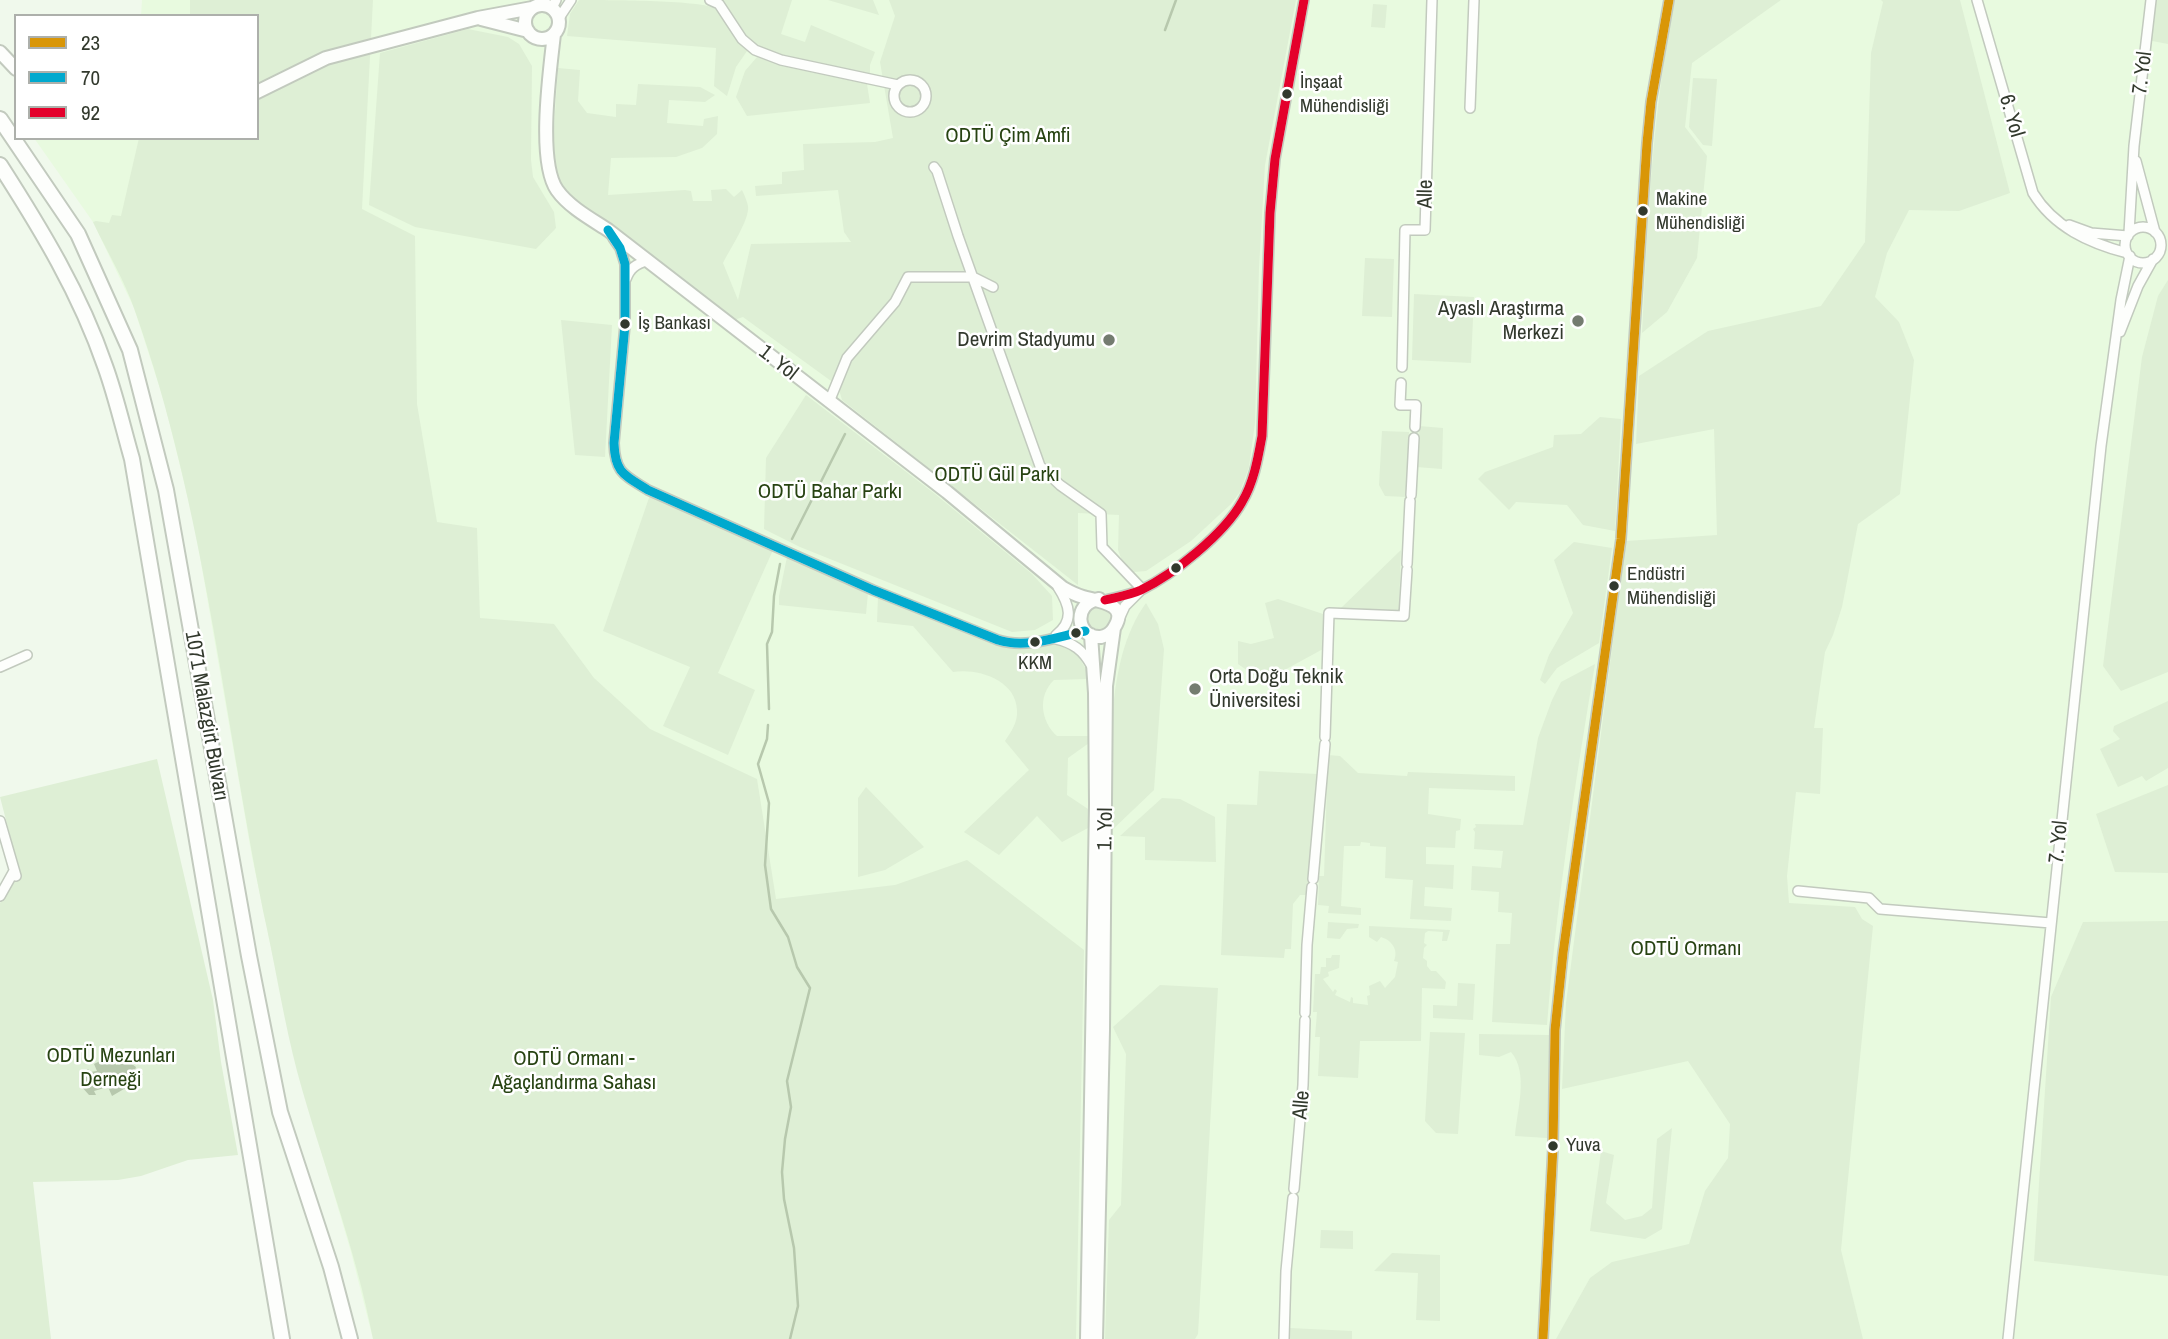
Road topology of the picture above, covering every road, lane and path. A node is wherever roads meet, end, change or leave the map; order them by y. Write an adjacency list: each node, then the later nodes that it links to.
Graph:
1 (571, 0): 10 (street)
2 (710, 0): 17 (street)
3 (1304, 0): 44 (street)
4 (1432, 0): 38 (street, Alle)
5 (1474, 0): 19 (street)
6 (1669, 0): 63 (street)
7 (1977, 0): 26 (street, 6. Yol)
8 (2151, 0): 23 (street, 7. Yol)
9 (536, 5): 10 (street); 11 (street); 13 (street)
10 (554, 6): 12 (street)
11 (478, 18): 13 (street); 18 (street)
12 (554, 34): 13 (street); 16 (street, 1. Yol)
13 (533, 35): 16 (street)
14 (0, 50): 15 (street)
15 (14, 67)
16 (550, 71): 27 (street, 1. Yol)
17 (898, 85)
18 (259, 91)
19 (1470, 108)
20 (0, 119): 22 (main road, 1071 Malazgirt Bulvarı)
21 (14, 140): 59 (main road, 1071 Malazgirt Bulvarı)
22 (14, 140)
23 (2134, 146): 28 (street, 7. Yol); 29 (street, 7. Yol)
24 (0, 165): 58 (main road, 1071 Malazgirt Bulvarı)
25 (934, 167): 34 (street)
26 (2060, 223): 28 (street); 31 (street, 6. Yol)
27 (608, 230): 33 (street, 1. Yol); 35 (street)
28 (2129, 235): 29 (street); 31 (street, 7. Yol)
29 (2161, 237): 32 (street, 7. Yol)
30 (2168, 254): 32 (street)
31 (2128, 255): 32 (street); 37 (street, 7. Yol)
32 (2155, 257): 37 (street, 7. Yol)
33 (647, 261): 35 (street); 40 (street, 1. Yol)
34 (973, 277): 36 (street); 40 (street); 44 (street)
35 (625, 281): 48 (street)
36 (993, 287)
37 (2114, 346): 56 (street, 7. Yol)
38 (1402, 367)
39 (1401, 383): 41 (street)
40 (829, 402): 43 (street, 1. Yol)
41 (1415, 427)
42 (1414, 438): 62 (street, Alle)
43 (1054, 581): 45 (street, 1. Yol); 48 (street)
44 (1141, 589): 45 (street); 46 (street)
45 (1102, 600): 46 (street); 47 (street)
46 (1115, 626): 47 (street); 53 (street, 1. Yol)
47 (1088, 633): 48 (street); 51 (street, 1. Yol)
48 (1048, 639): 51 (street)
49 (27, 655): 50 (street)
50 (0, 667)
51 (1094, 674): 53 (street, 1. Yol)
52 (0, 821): 55 (street)
53 (1100, 856): 57 (street, 1. Yol)
54 (1798, 891): 56 (street)
55 (0, 896)
56 (2051, 923): 64 (street, 7. Yol)
57 (1098, 1030): 60 (street, 1. Yol); 61 (street, 1. Yol)
58 (280, 1339)
59 (350, 1339)
60 (1087, 1339)
61 (1096, 1339)
62 (1284, 1339)
63 (1543, 1339)
64 (2008, 1339)

